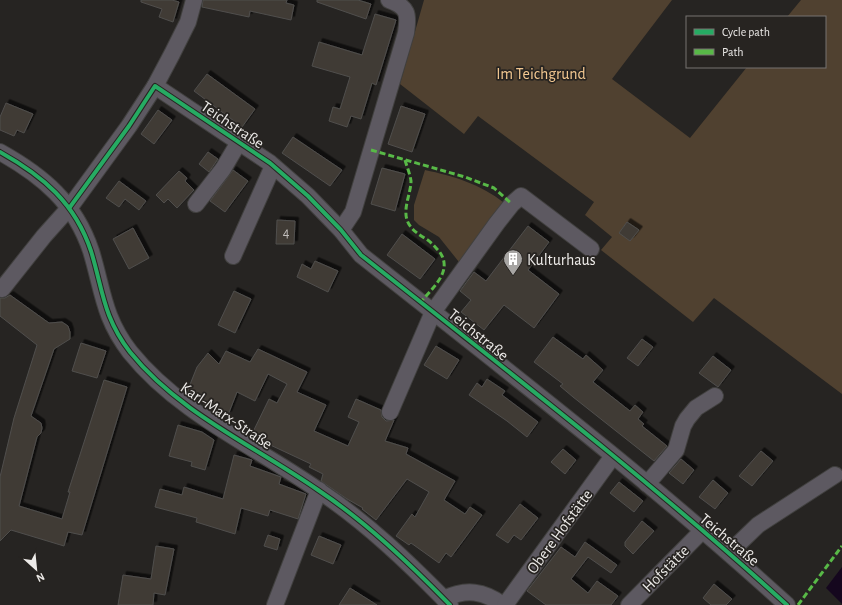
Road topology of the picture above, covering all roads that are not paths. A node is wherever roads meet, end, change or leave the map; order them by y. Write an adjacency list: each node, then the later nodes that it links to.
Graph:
1 (194, 0): 3 (street)
2 (395, 2): 9 (street)
3 (155, 86): 4 (street, Teichstraße); 8 (street)
4 (239, 142): 6 (street, Teichstraße); 7 (street)
5 (0, 152): 8 (street, Karl-Marx-Straße)
6 (273, 166): 9 (street, Teichstraße); 11 (street)
7 (196, 204)
8 (70, 207): 12 (street); 19 (street, Karl-Marx-Straße)
9 (341, 230): 13 (street, Teichstraße)
10 (592, 248): 13 (street)
11 (233, 256)
12 (2, 289)
13 (433, 312): 15 (street); 16 (street, Teichstraße)
14 (715, 396): 18 (street)
15 (390, 412)
16 (613, 456): 18 (street, Teichstraße); 24 (street, Obere Hofstätte)
17 (835, 475): 21 (street)
18 (647, 484): 20 (street, Teichstraße)
19 (319, 490): 22 (street, Karl-Marx-Straße); 23 (street)
20 (702, 531): 21 (street, Teichstraße); 25 (street, Hofstätte)
21 (729, 553): 26 (street, Teichstraße)
22 (447, 602): 24 (street)
23 (275, 605)
24 (504, 605)
25 (629, 605)
26 (787, 605)

